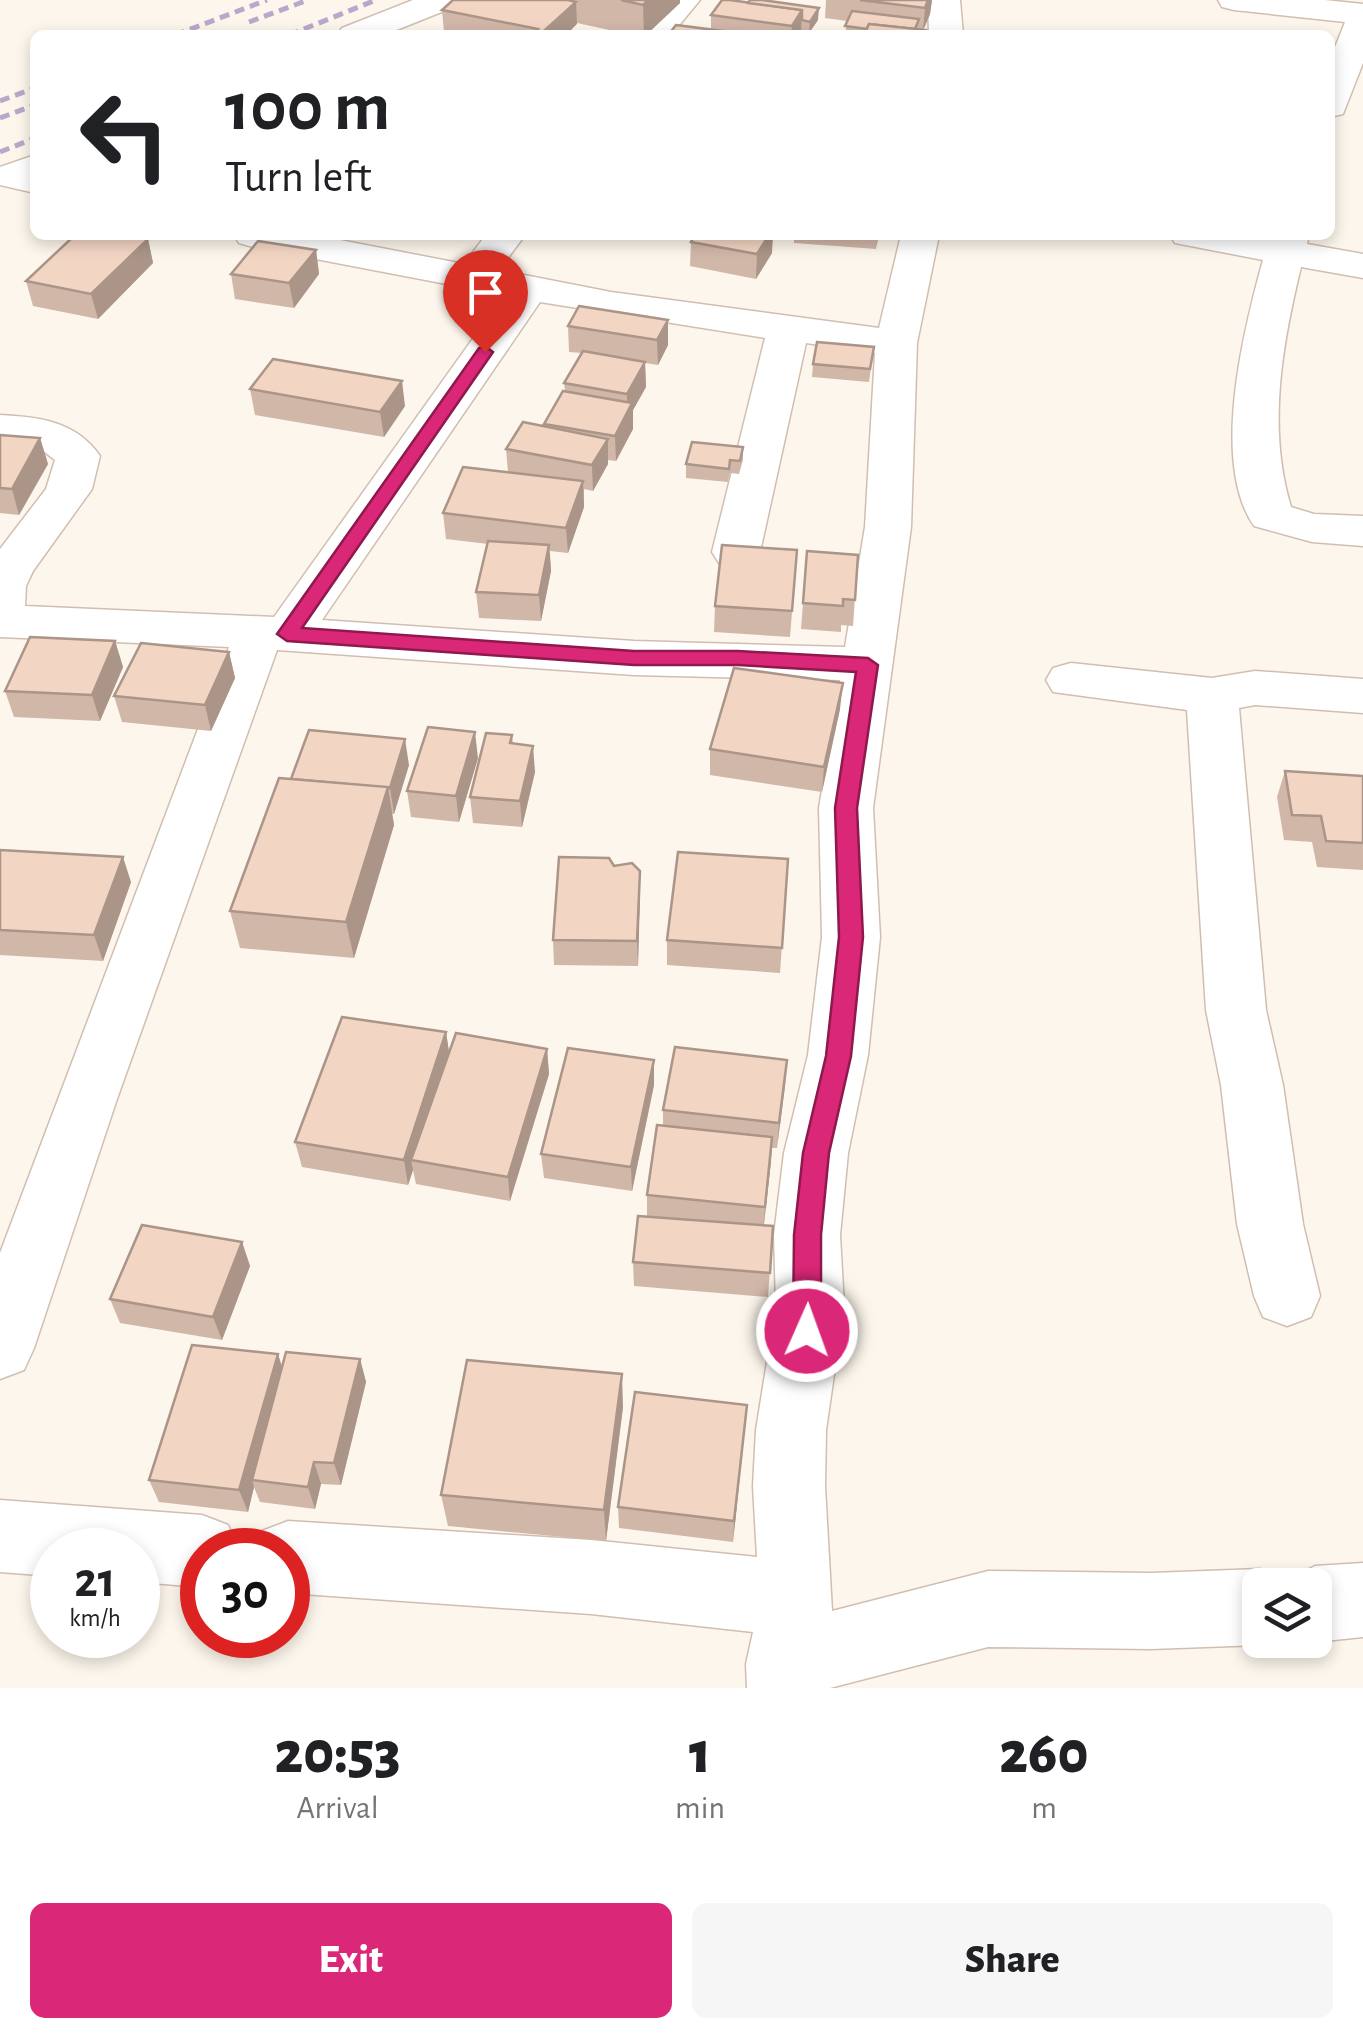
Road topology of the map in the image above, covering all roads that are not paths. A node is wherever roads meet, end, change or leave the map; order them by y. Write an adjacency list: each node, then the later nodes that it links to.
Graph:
1 (442, 0): 6 (street)
2 (684, 0): 7 (street)
3 (944, 0): 8 (street)
4 (1234, 0): 5 (street)
5 (1363, 16): 9 (street)
6 (367, 30)
7 (656, 30)
8 (946, 30)
9 (1335, 92)
10 (1335, 125): 11 (street)
11 (1363, 130)
12 (280, 240): 18 (street)
13 (502, 240): 18 (street)
14 (919, 240): 21 (street)
15 (1243, 240): 16 (street)
16 (1287, 244): 17 (street); 23 (street)
17 (1363, 266)
18 (474, 277): 19 (street)
19 (529, 288): 20 (street); 27 (street)
20 (788, 330): 21 (street); 24 (street)
21 (896, 343): 28 (street)
22 (0, 428): 25 (street)
23 (1363, 531)
24 (736, 552)
25 (0, 610)
26 (0, 620): 27 (street)
27 (273, 633): 28 (street); 33 (street)
28 (868, 665): 40 (street)
29 (1071, 680): 30 (street)
30 (1212, 695): 31 (street); 32 (street)
31 (1363, 696)
32 (1287, 1296)
33 (0, 1348)
34 (0, 1536): 35 (street)
35 (180, 1549)
36 (310, 1558): 40 (street)
37 (1363, 1600): 38 (street)
38 (1332, 1603)
39 (1242, 1608): 40 (street)
40 (789, 1650)

